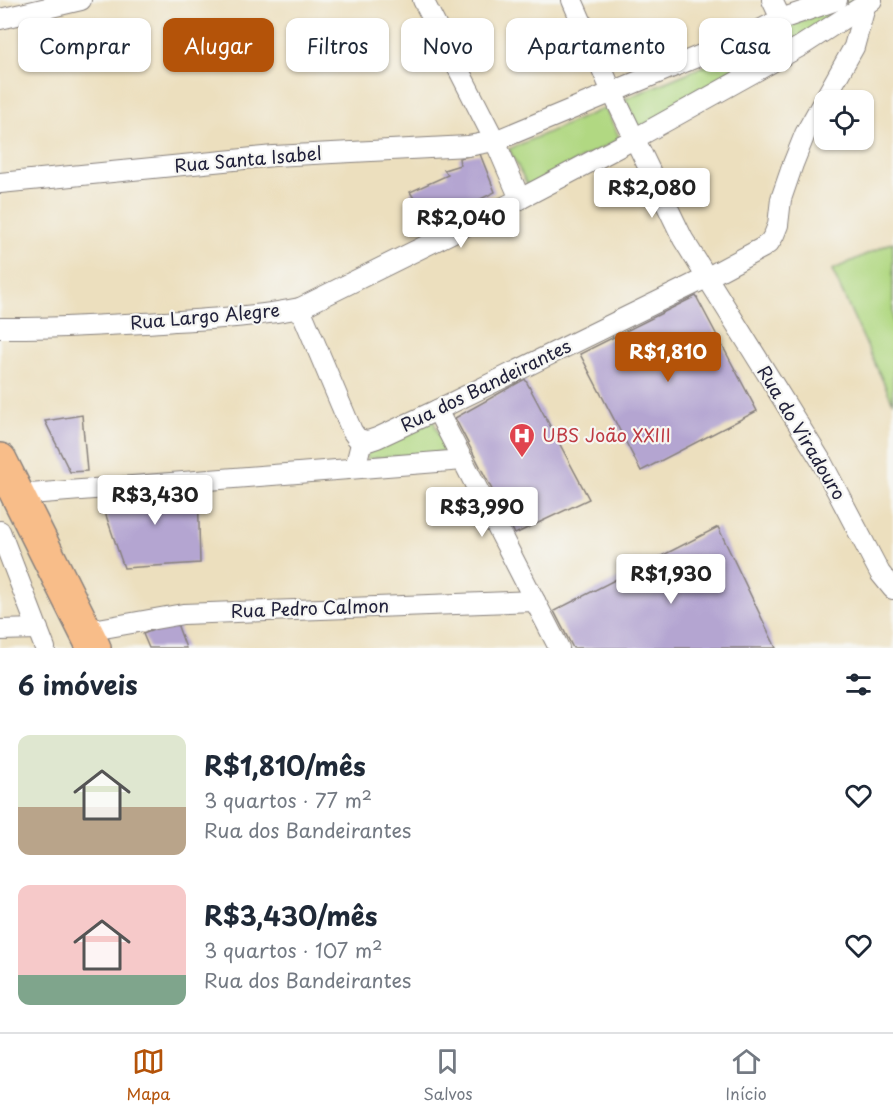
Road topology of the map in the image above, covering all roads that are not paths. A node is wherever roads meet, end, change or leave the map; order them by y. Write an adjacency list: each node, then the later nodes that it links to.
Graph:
1 (81, 0): 9 (street)
2 (423, 0): 15 (street)
3 (572, 0): 13 (street, Rua do Viradouro)
4 (772, 0): 7 (street)
5 (837, 0): 8 (street)
6 (869, 2): 10 (street, Rua Largo Alegre); 18 (street, Rua dos Bandeirantes)
7 (781, 18)
8 (784, 18)
9 (0, 19)
10 (792, 50)
11 (699, 56): 13 (street)
12 (755, 72): 14 (street, Rua Largo Alegre)
13 (612, 93): 14 (street, Rua do Viradouro); 15 (street)
14 (634, 139): 17 (street, Rua Largo Alegre); 18 (street, Rua do Viradouro)
15 (495, 141): 16 (street, Rua Santa Isabel); 17 (street)
16 (0, 183)
17 (520, 199): 19 (street, Rua Largo Alegre)
18 (706, 278): 21 (street, Rua dos Bandeirantes); 28 (street, Rua do Viradouro)
19 (300, 308): 20 (street, Rua Largo Alegre); 22 (street)
20 (0, 328)
21 (437, 411): 22 (street, Rua dos Bandeirantes); 24 (street)
22 (362, 441): 25 (street)
23 (0, 460): 26 (highway)
24 (463, 460): 25 (street); 29 (street)
25 (355, 468): 26 (street)
26 (9, 488): 32 (highway)
27 (0, 531): 30 (street)
28 (893, 589)
29 (535, 601): 32 (street, Rua Pedro Calmon); 34 (street)
30 (38, 629): 31 (street); 33 (street)
31 (0, 630)
32 (87, 642)
33 (45, 648)
34 (559, 648)

